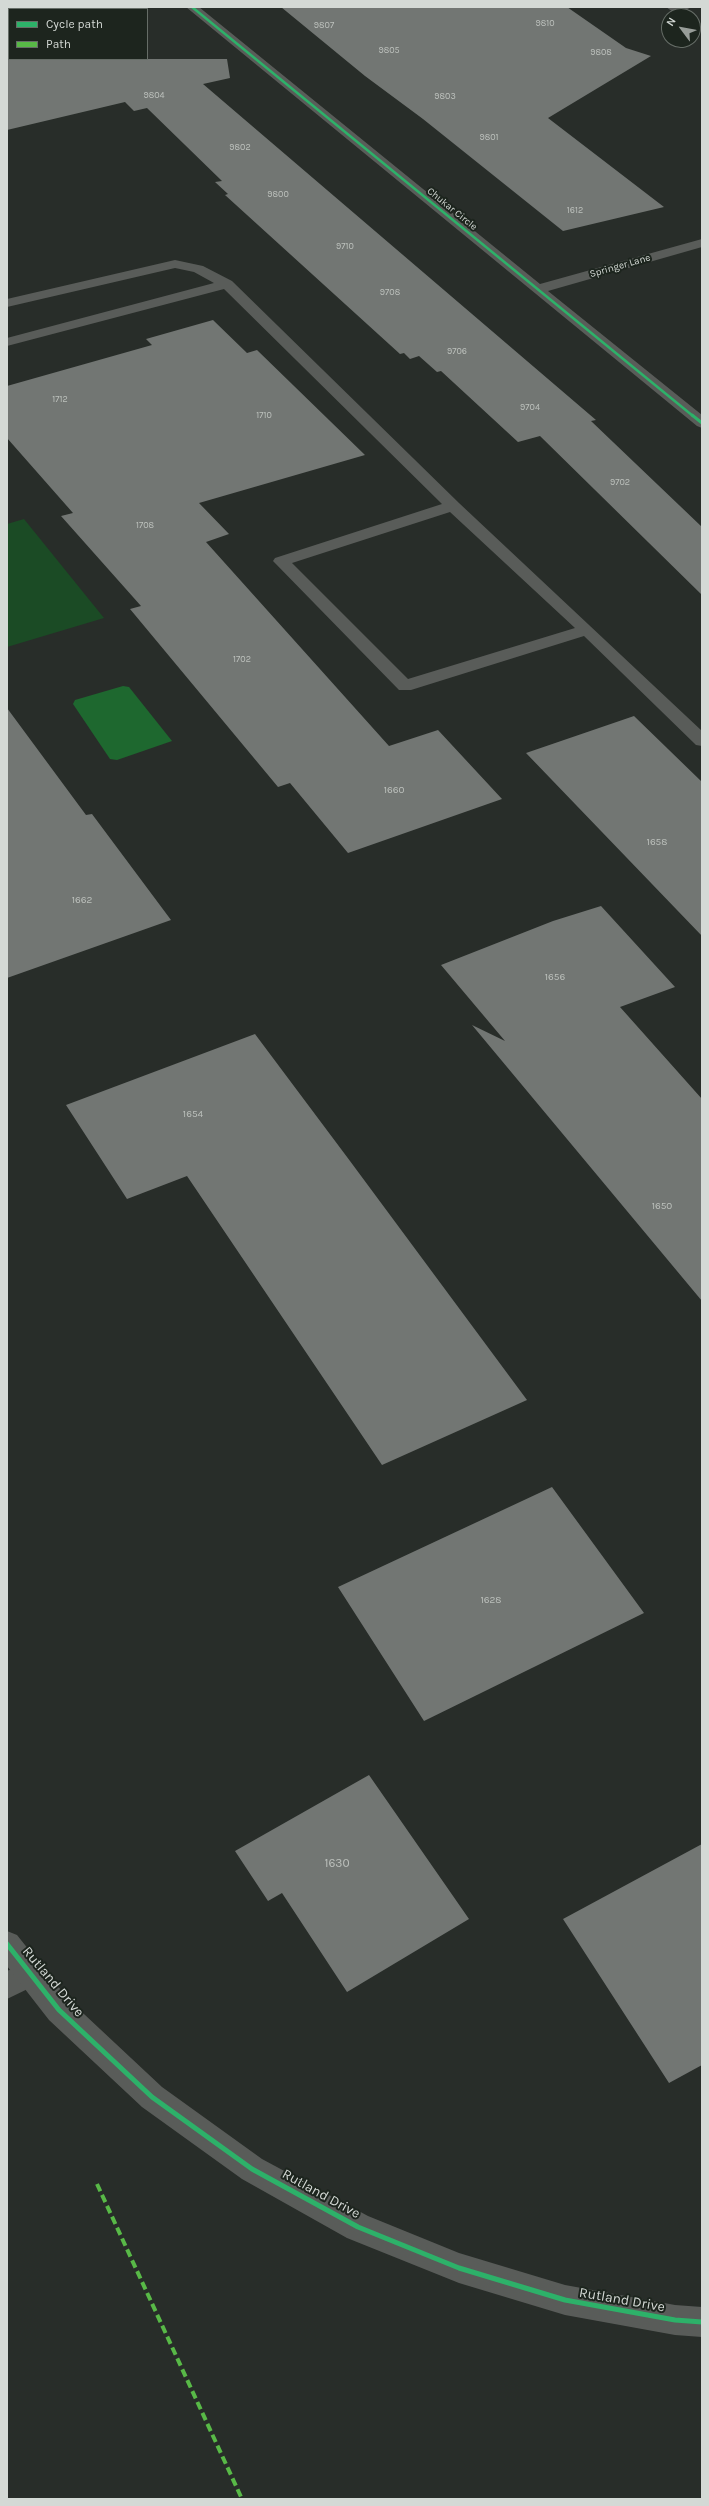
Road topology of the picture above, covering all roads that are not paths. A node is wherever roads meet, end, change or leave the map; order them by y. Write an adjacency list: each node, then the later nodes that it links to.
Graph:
1 (192, 7): 6 (street, Chukar Circle)
2 (672, 7): 3 (street)
3 (686, 7)
4 (702, 243): 6 (street, Springer Lane)
5 (227, 284): 7 (street); 8 (street); 10 (street)
6 (538, 289): 9 (street, Chukar Circle)
7 (7, 303)
8 (7, 342)
9 (702, 423)
10 (453, 506): 11 (street); 11 (street)
11 (588, 630): 12 (street)
12 (702, 741)
13 (7, 1944): 14 (street, Rutland Drive)
14 (19, 1980): 15 (street, Rutland Drive)
15 (702, 2322)

